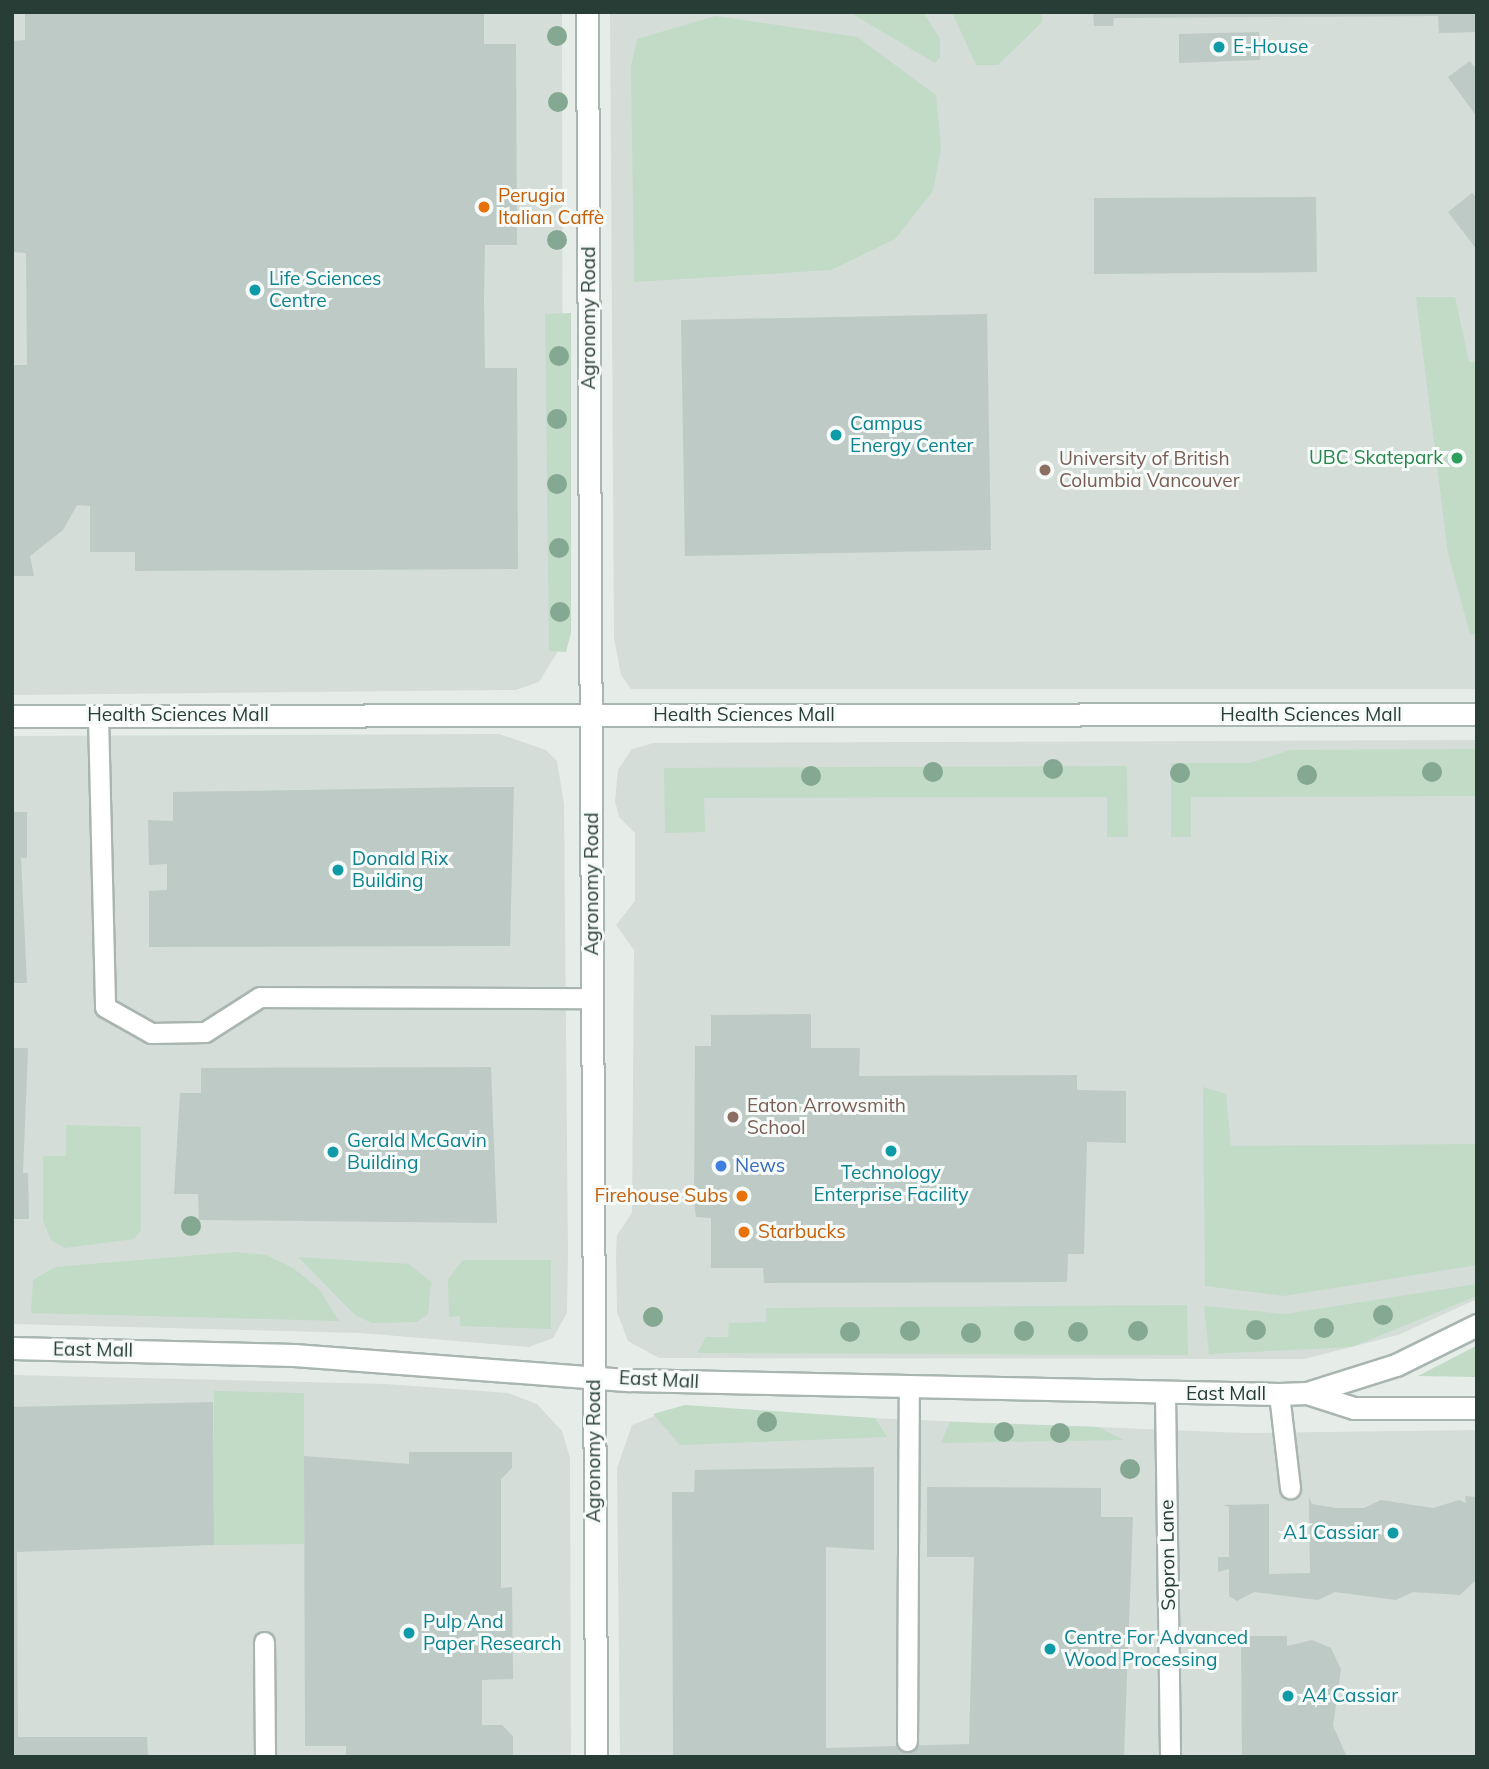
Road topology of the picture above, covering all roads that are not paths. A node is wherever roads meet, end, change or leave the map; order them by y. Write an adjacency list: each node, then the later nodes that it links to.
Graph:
1 (587, 12): 2 (street, Agronomy Road)
2 (590, 714): 3 (street, Health Sciences Mall); 5 (street, Health Sciences Mall); 6 (street, Agronomy Road)
3 (1477, 714)
4 (12, 716): 5 (street, Health Sciences Mall)
5 (98, 716): 6 (lane)
6 (593, 998): 9 (street, Agronomy Road)
7 (1477, 1325): 11 (street, East Mall)
8 (12, 1348): 9 (street, East Mall)
9 (593, 1377): 10 (street, East Mall); 19 (street, Agronomy Road)
10 (909, 1388): 12 (street, East Mall); 17 (lane)
11 (1307, 1393): 13 (street, East Mall); 14 (street, East Mall)
12 (1165, 1394): 13 (street, East Mall); 20 (lane, Sopron Lane)
13 (1279, 1394): 15 (lane)
14 (1477, 1408)
15 (1290, 1488)
16 (264, 1642): 18 (lane)
17 (907, 1741)
18 (265, 1757)
19 (597, 1757)
20 (1170, 1757)

